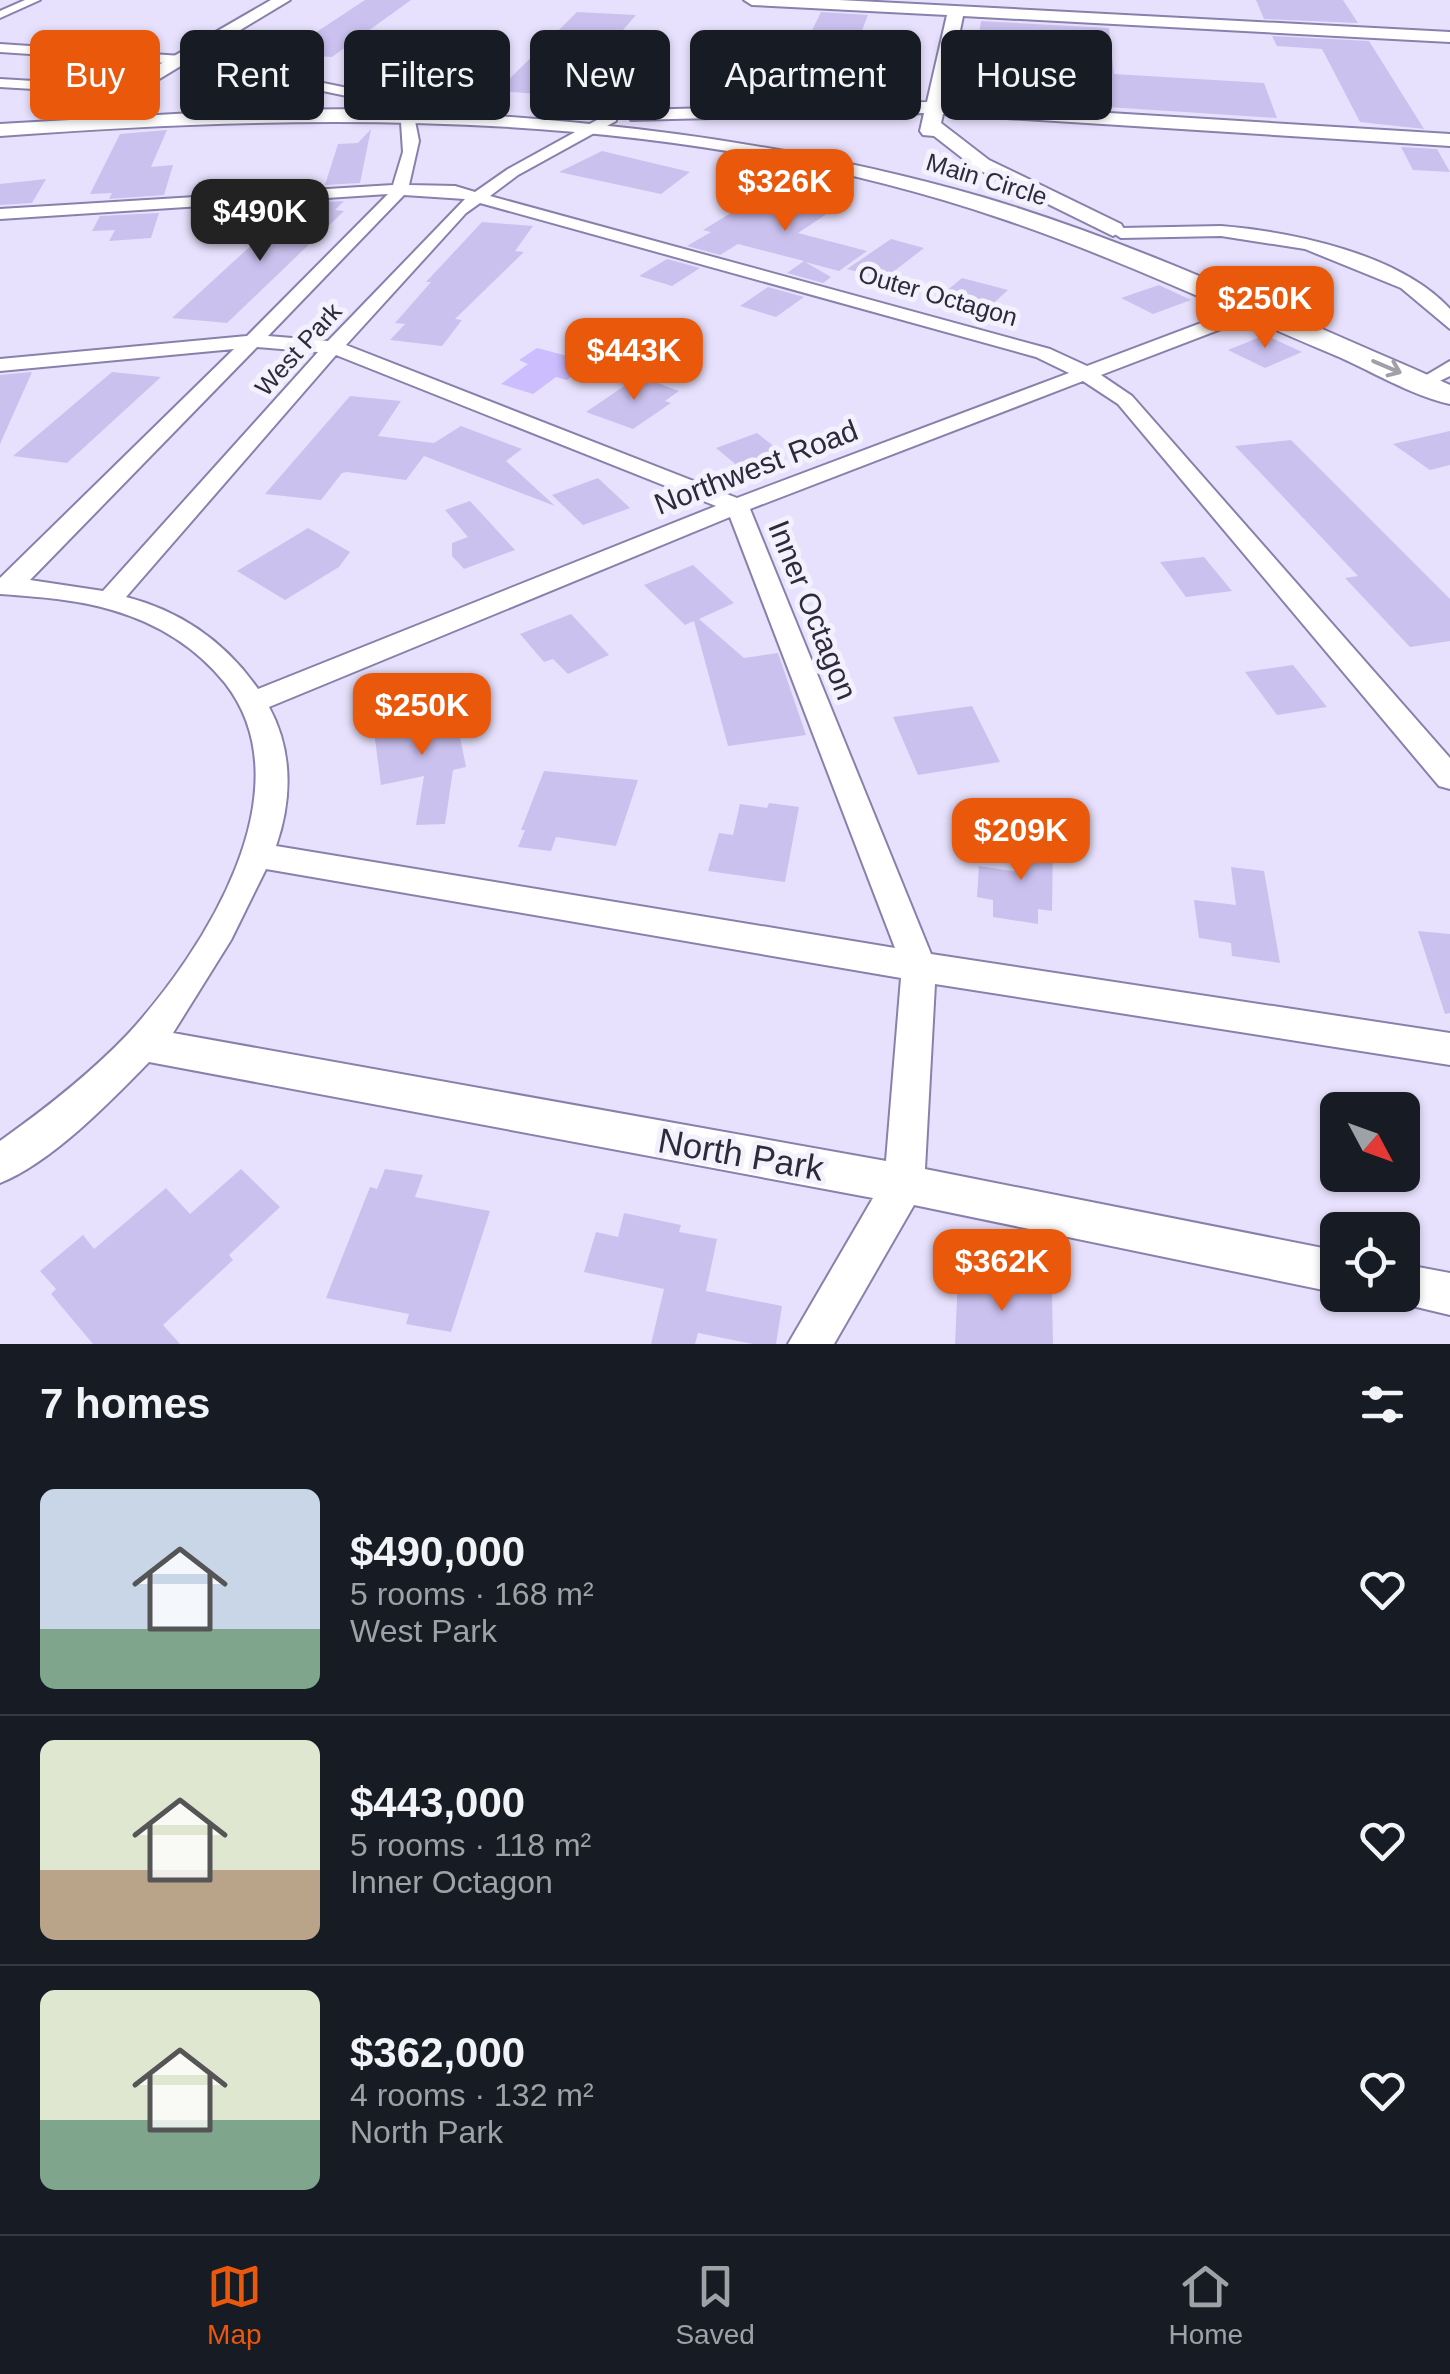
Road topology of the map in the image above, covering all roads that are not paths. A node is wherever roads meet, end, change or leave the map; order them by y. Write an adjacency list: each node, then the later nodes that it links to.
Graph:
1 (34, 0): 6 (street)
2 (262, 0): 10 (street)
3 (282, 0): 7 (street)
4 (752, 0): 5 (street)
5 (956, 12): 8 (street); 19 (street)
6 (0, 15)
7 (232, 30)
8 (1450, 37)
9 (0, 48): 10 (street)
10 (162, 58): 11 (street)
11 (180, 60)
12 (180, 61): 17 (street)
13 (0, 83): 14 (street)
14 (30, 85)
15 (344, 109): 17 (street, Main Circle)
16 (344, 112): 22 (street, Main Circle)
17 (4, 115)
18 (510, 116): 21 (street, Main Circle)
19 (932, 116): 21 (street); 23 (street); 26 (street); 28 (street)
20 (411, 120): 24 (street, West Park)
21 (606, 122): 25 (street, West Park); 26 (street, Main Circle); 28 (street, Main Circle)
22 (0, 130)
23 (1450, 140)
24 (400, 188): 25 (street, Outer Octagon); 27 (street, Outer Octagon); 32 (street, West Park)
25 (480, 195): 33 (street, West Park); 35 (street, Outer Octagon)
26 (1046, 210): 28 (street)
27 (0, 214)
28 (1125, 244): 29 (street); 30 (street, Main Circle); 31 (street)
29 (1282, 299): 30 (street, Northwest Road); 36 (street)
30 (1250, 310): 35 (street, Northwest Road); 36 (street, Main Circle, one-way to 36)
31 (1450, 323)
32 (254, 341): 33 (street, Inner Octagon); 34 (street, Inner Octagon); 38 (street, West Park)
33 (333, 347): 37 (street, Inner Octagon); 39 (street, West Park)
34 (0, 365)
35 (1083, 372): 37 (street, Northwest Road); 41 (street, Outer Octagon)
36 (1443, 378)
37 (737, 506): 40 (street, Northwest Road); 43 (street, Inner Octagon)
38 (5, 586): 39 (street)
39 (110, 599): 40 (street)
40 (256, 701): 42 (street)
41 (1450, 778)
42 (256, 855): 43 (street); 44 (street)
43 (920, 966): 45 (street); 47 (street, Inner Octagon)
44 (142, 1044): 46 (street); 47 (street, North Park)
45 (1450, 1049)
46 (0, 1164)
47 (904, 1184): 48 (street, North Park); 51 (street, Inner Octagon)
48 (1320, 1268)
49 (1420, 1288): 50 (street)
50 (1450, 1294)
51 (810, 1344)

